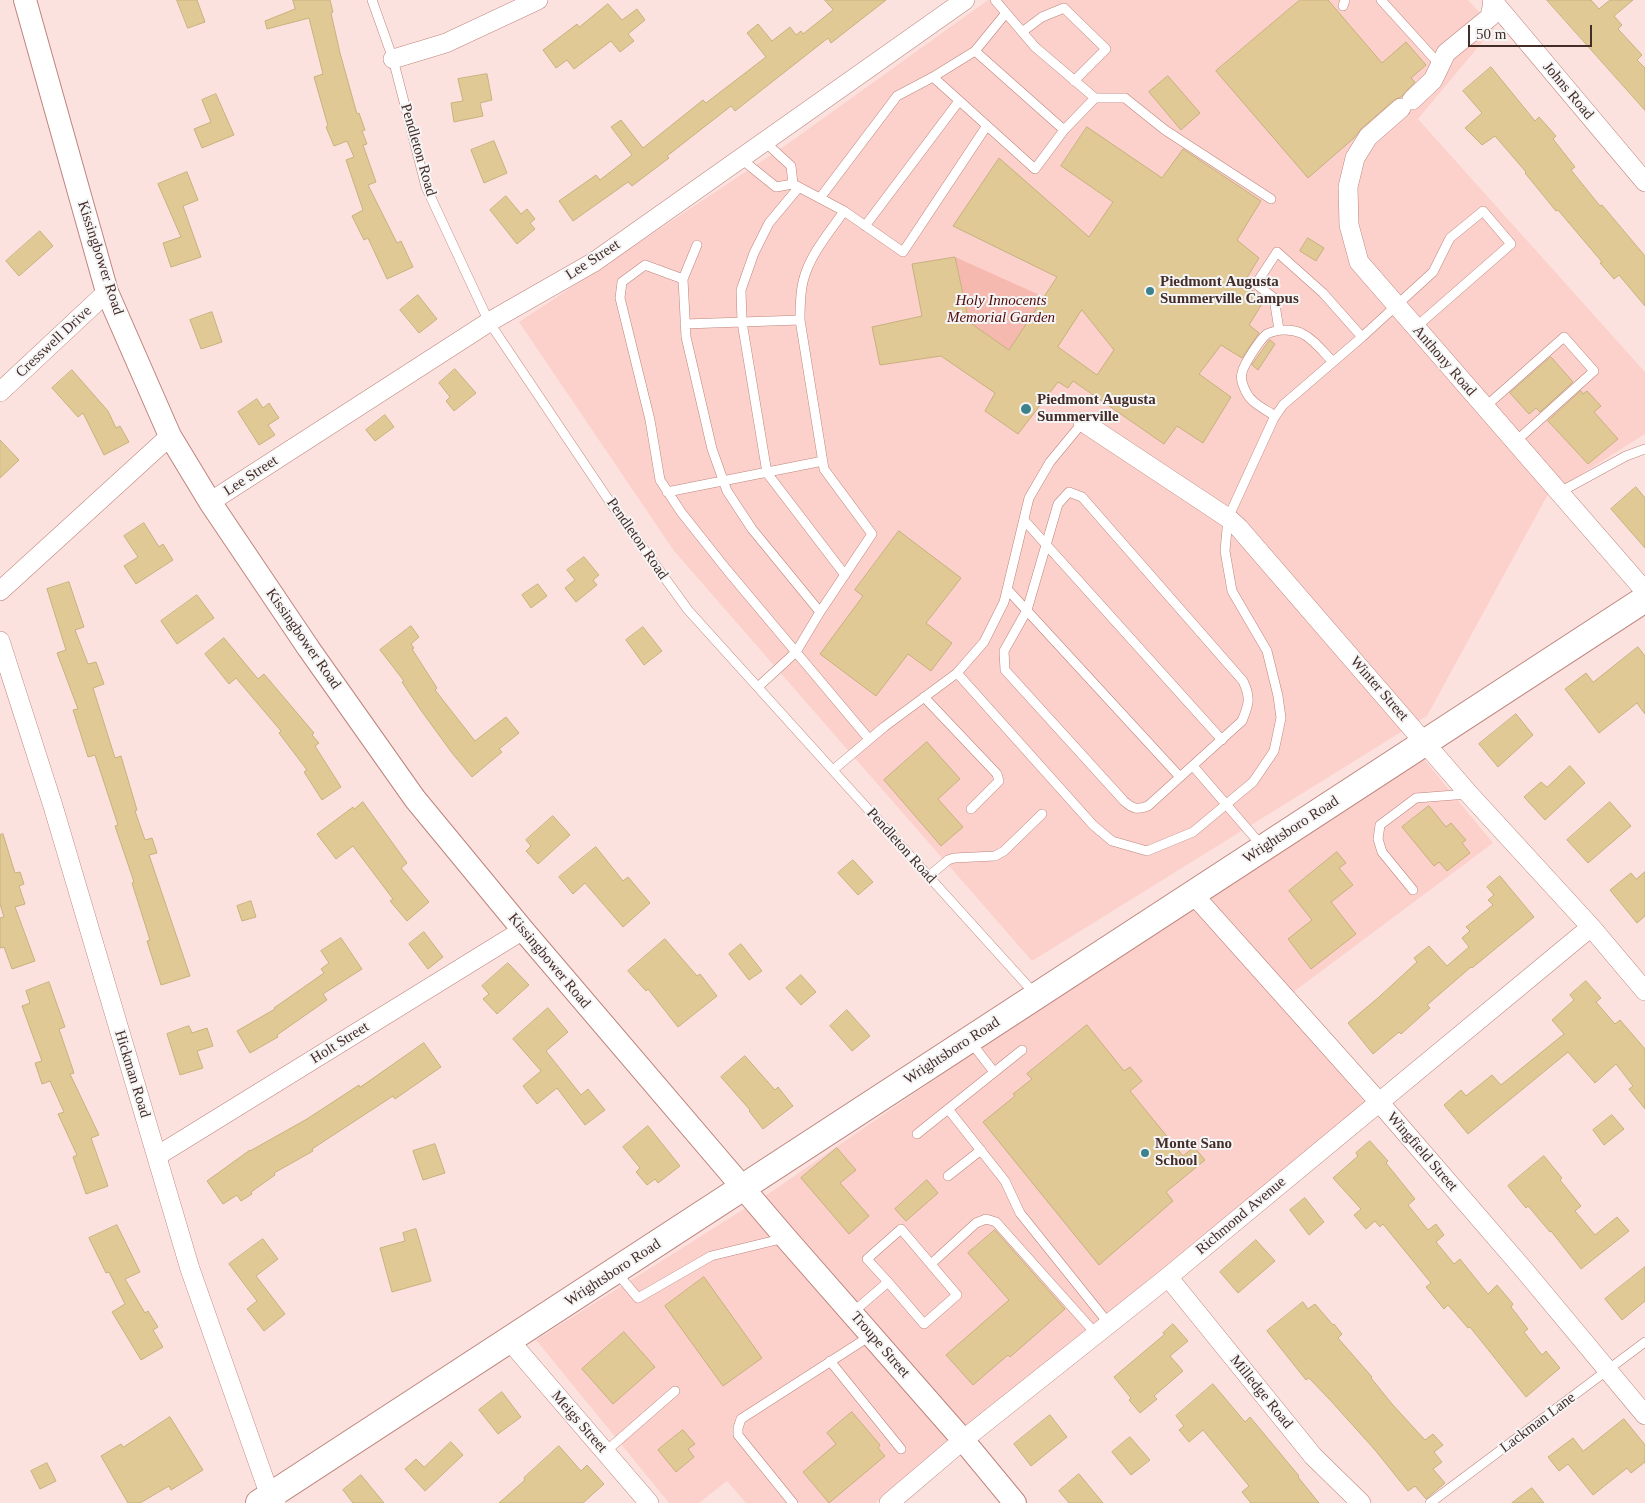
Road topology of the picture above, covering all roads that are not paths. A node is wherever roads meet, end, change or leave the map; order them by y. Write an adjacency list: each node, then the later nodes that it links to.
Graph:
1 (25, 0): 29 (street, Kissingbower Road)
2 (372, 0): 11 (lane, Pendleton Road)
3 (538, 0): 11 (street)
4 (965, 0): 19 (street, Lee Street)
5 (995, 0): 8 (lane)
6 (1381, 0): 12 (lane)
7 (1492, 1): 12 (street, Anthony Road); 21 (street, Johns Road)
8 (1006, 13): 9 (lane); 10 (lane)
9 (1022, 32): 14 (lane); 14 (lane)
10 (975, 51): 13 (lane); 18 (lane)
11 (393, 59): 32 (lane, Pendleton Road)
12 (1440, 65): 30 (street, Anthony Road)
13 (932, 77): 16 (lane); 23 (lane)
14 (1074, 81): 15 (lane)
15 (1096, 98): 18 (lane); 24 (lane)
16 (959, 101): 17 (lane); 26 (lane)
17 (986, 127): 18 (lane); 26 (lane)
18 (1064, 130)
19 (765, 142): 20 (street, Lee Street); 22 (lane)
20 (740, 158): 22 (lane); 32 (street, Lee Street)
21 (1645, 182)
22 (796, 185): 23 (lane); 33 (lane)
23 (820, 198): 25 (lane)
24 (1271, 199)
25 (844, 212): 26 (lane); 31 (lane)
26 (866, 226)
27 (697, 244): 28 (lane)
28 (682, 279): 34 (lane); 49 (lane)
29 (108, 292): 39 (street, Cresswell Drive); 43 (street, Kissingbower Road)
30 (1396, 304): 35 (street, Anthony Road); 35 (lane); 37 (lane)
31 (800, 320): 33 (lane); 46 (lane)
32 (489, 322): 51 (street, Lee Street); 65 (lane, Pendleton Road)
33 (742, 322): 34 (lane); 47 (lane)
34 (685, 324): 48 (lane)
35 (1416, 327): 40 (street, Anthony Road)
36 (1280, 330): 37 (lane); 38 (lane); 41 (lane)
37 (1362, 338): 38 (lane)
38 (1333, 362): 41 (lane)
39 (0, 392)
40 (1485, 407): 44 (street, Anthony Road); 44 (lane)
41 (1275, 416): 52 (lane)
42 (1083, 422): 52 (street, Winter Street); 53 (lane)
43 (170, 436): 51 (street, Kissingbower Road); 57 (street)
44 (1515, 442): 50 (street, Anthony Road)
45 (1645, 449): 50 (lane)
46 (823, 461): 47 (lane); 55 (lane)
47 (766, 473): 48 (lane); 55 (lane)
48 (723, 480): 49 (lane); 61 (lane)
49 (667, 492): 63 (lane)
50 (1560, 492): 58 (street, Anthony Road)
51 (210, 502): 82 (street, Kissingbower Road)
52 (1228, 518): 69 (street, Winter Street); 74 (lane)
53 (1024, 520): 54 (lane); 56 (lane)
54 (1046, 544): 60 (lane); 68 (lane); 68 (lane)
55 (845, 575): 61 (lane)
56 (1007, 589): 60 (lane); 64 (lane)
57 (0, 590)
58 (1645, 591)
59 (1645, 599): 69 (main road, Wrightsboro Road)
60 (1027, 610): 72 (lane); 72 (lane)
61 (820, 612): 63 (lane)
62 (0, 641): 92 (street, Hickman Road)
63 (796, 652): 65 (lane); 67 (lane)
64 (957, 673): 66 (lane); 74 (lane)
65 (758, 687): 71 (lane, Pendleton Road)
66 (924, 697): 67 (lane); 75 (lane)
67 (870, 739): 71 (lane)
68 (1222, 740): 70 (lane)
69 (1426, 742): 73 (street, Winter Street); 77 (main road, Wrightsboro Road)
70 (1192, 766): 72 (lane); 74 (lane)
71 (833, 770): 78 (lane, Pendleton Road)
72 (1180, 777)
73 (1468, 794): 79 (lane); 81 (street, Winter Street)
74 (1227, 804): 77 (lane)
75 (971, 809)
76 (1042, 814): 78 (lane)
77 (1264, 848): 80 (main road, Wrightsboro Road)
78 (929, 876): 84 (lane, Pendleton Road)
79 (1413, 890)
80 (1193, 894): 84 (main road, Wrightsboro Road); 88 (street, Wingfield Street)
81 (1591, 927): 83 (street, Winter Street); 88 (street, Richmond Avenue)
82 (523, 930): 92 (street, Holt Street); 94 (street, Kissingbower Road)
83 (1645, 991)
84 (1036, 996): 85 (main road, Wrightsboro Road)
85 (969, 1040): 87 (lane); 94 (main road, Wrightsboro Road)
86 (1022, 1050): 87 (lane)
87 (994, 1072): 89 (lane)
88 (1379, 1102): 98 (street, Richmond Avenue); 106 (street, Wingfield Street)
89 (948, 1109): 90 (lane); 91 (lane)
90 (917, 1134)
91 (981, 1150): 93 (lane); 101 (lane)
92 (157, 1156): 112 (street, Hickman Road)
93 (948, 1176)
94 (743, 1188): 95 (street, Troupe Street); 97 (main road, Wrightsboro Road)
95 (785, 1238): 97 (lane); 100 (street, Troupe Street)
96 (931, 1264): 99 (lane); 99 (lane); 101 (lane)
97 (615, 1271): 103 (main road, Wrightsboro Road)
98 (1168, 1277): 101 (street, Richmond Avenue); 117 (street, Milledge Road)
99 (888, 1282): 100 (lane)
100 (852, 1313): 102 (street, Troupe Street)
101 (1102, 1329): 109 (street, Richmond Avenue)
102 (871, 1335): 105 (lane); 109 (street, Troupe Street)
103 (509, 1340): 111 (street, Meigs Street); 112 (main road, Wrightsboro Road)
104 (1645, 1342): 106 (lane, Lackman Lane)
105 (830, 1361): 110 (lane); 114 (lane)
106 (1608, 1370): 108 (street, Wingfield Street); 118 (lane, Lackman Lane)
107 (675, 1391): 111 (lane)
108 (1645, 1415)
109 (963, 1440): 115 (street, Richmond Avenue); 116 (street, Troupe Street)
110 (901, 1449)
111 (605, 1452): 113 (street, Meigs Street)
112 (268, 1501)
113 (649, 1503)
114 (793, 1503)
115 (889, 1503)
116 (1015, 1503)
117 (1361, 1503)
118 (1430, 1503)

